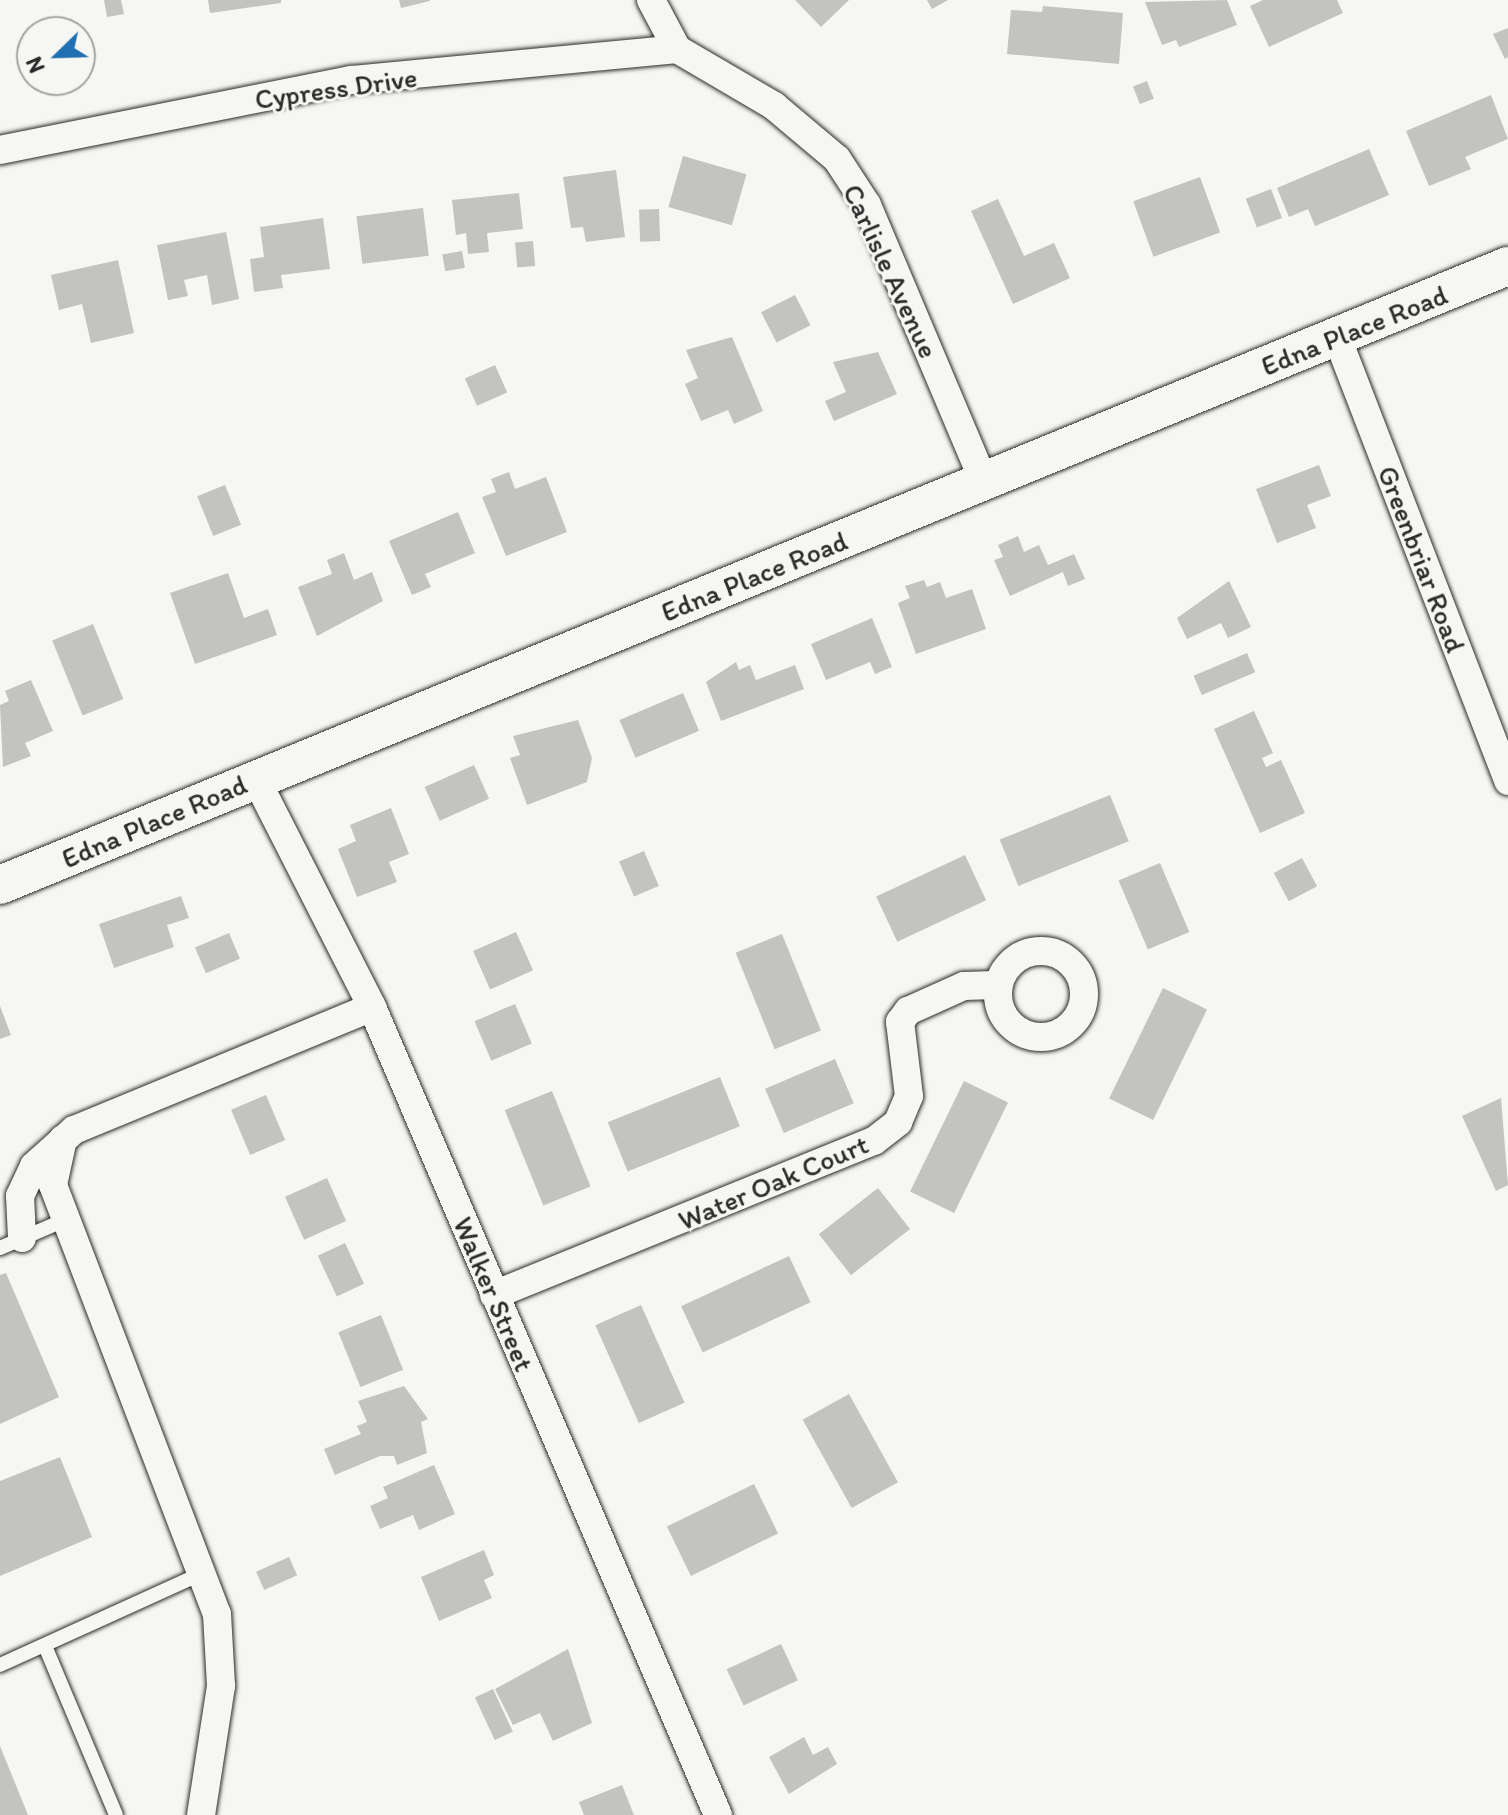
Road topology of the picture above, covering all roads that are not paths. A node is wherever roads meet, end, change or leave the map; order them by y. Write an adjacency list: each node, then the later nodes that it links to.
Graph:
1 (651, 0): 2 (street)
2 (677, 49): 3 (street, Cypress Drive); 6 (street, Carlisle Avenue)
3 (0, 150)
4 (1508, 266): 5 (street, Edna Place Road)
5 (1337, 337): 6 (street, Edna Place Road); 8 (street, Greenbriar Road)
6 (984, 482): 7 (street, Edna Place Road)
7 (256, 779): 9 (street, Edna Place Road); 11 (street, Walker Street)
8 (1508, 781)
9 (0, 885)
10 (995, 985): 15 (street, Water Oak Court)
11 (372, 1007): 12 (street); 15 (street, Walker Street)
12 (63, 1139): 13 (street); 14 (street)
13 (67, 1219): 14 (lane); 16 (street)
14 (11, 1243)
15 (494, 1295): 21 (street, Walker Street)
16 (201, 1574): 17 (lane); 20 (street)
17 (45, 1646): 18 (lane); 19 (lane)
18 (0, 1665)
19 (116, 1815)
20 (201, 1815)
21 (718, 1815)

